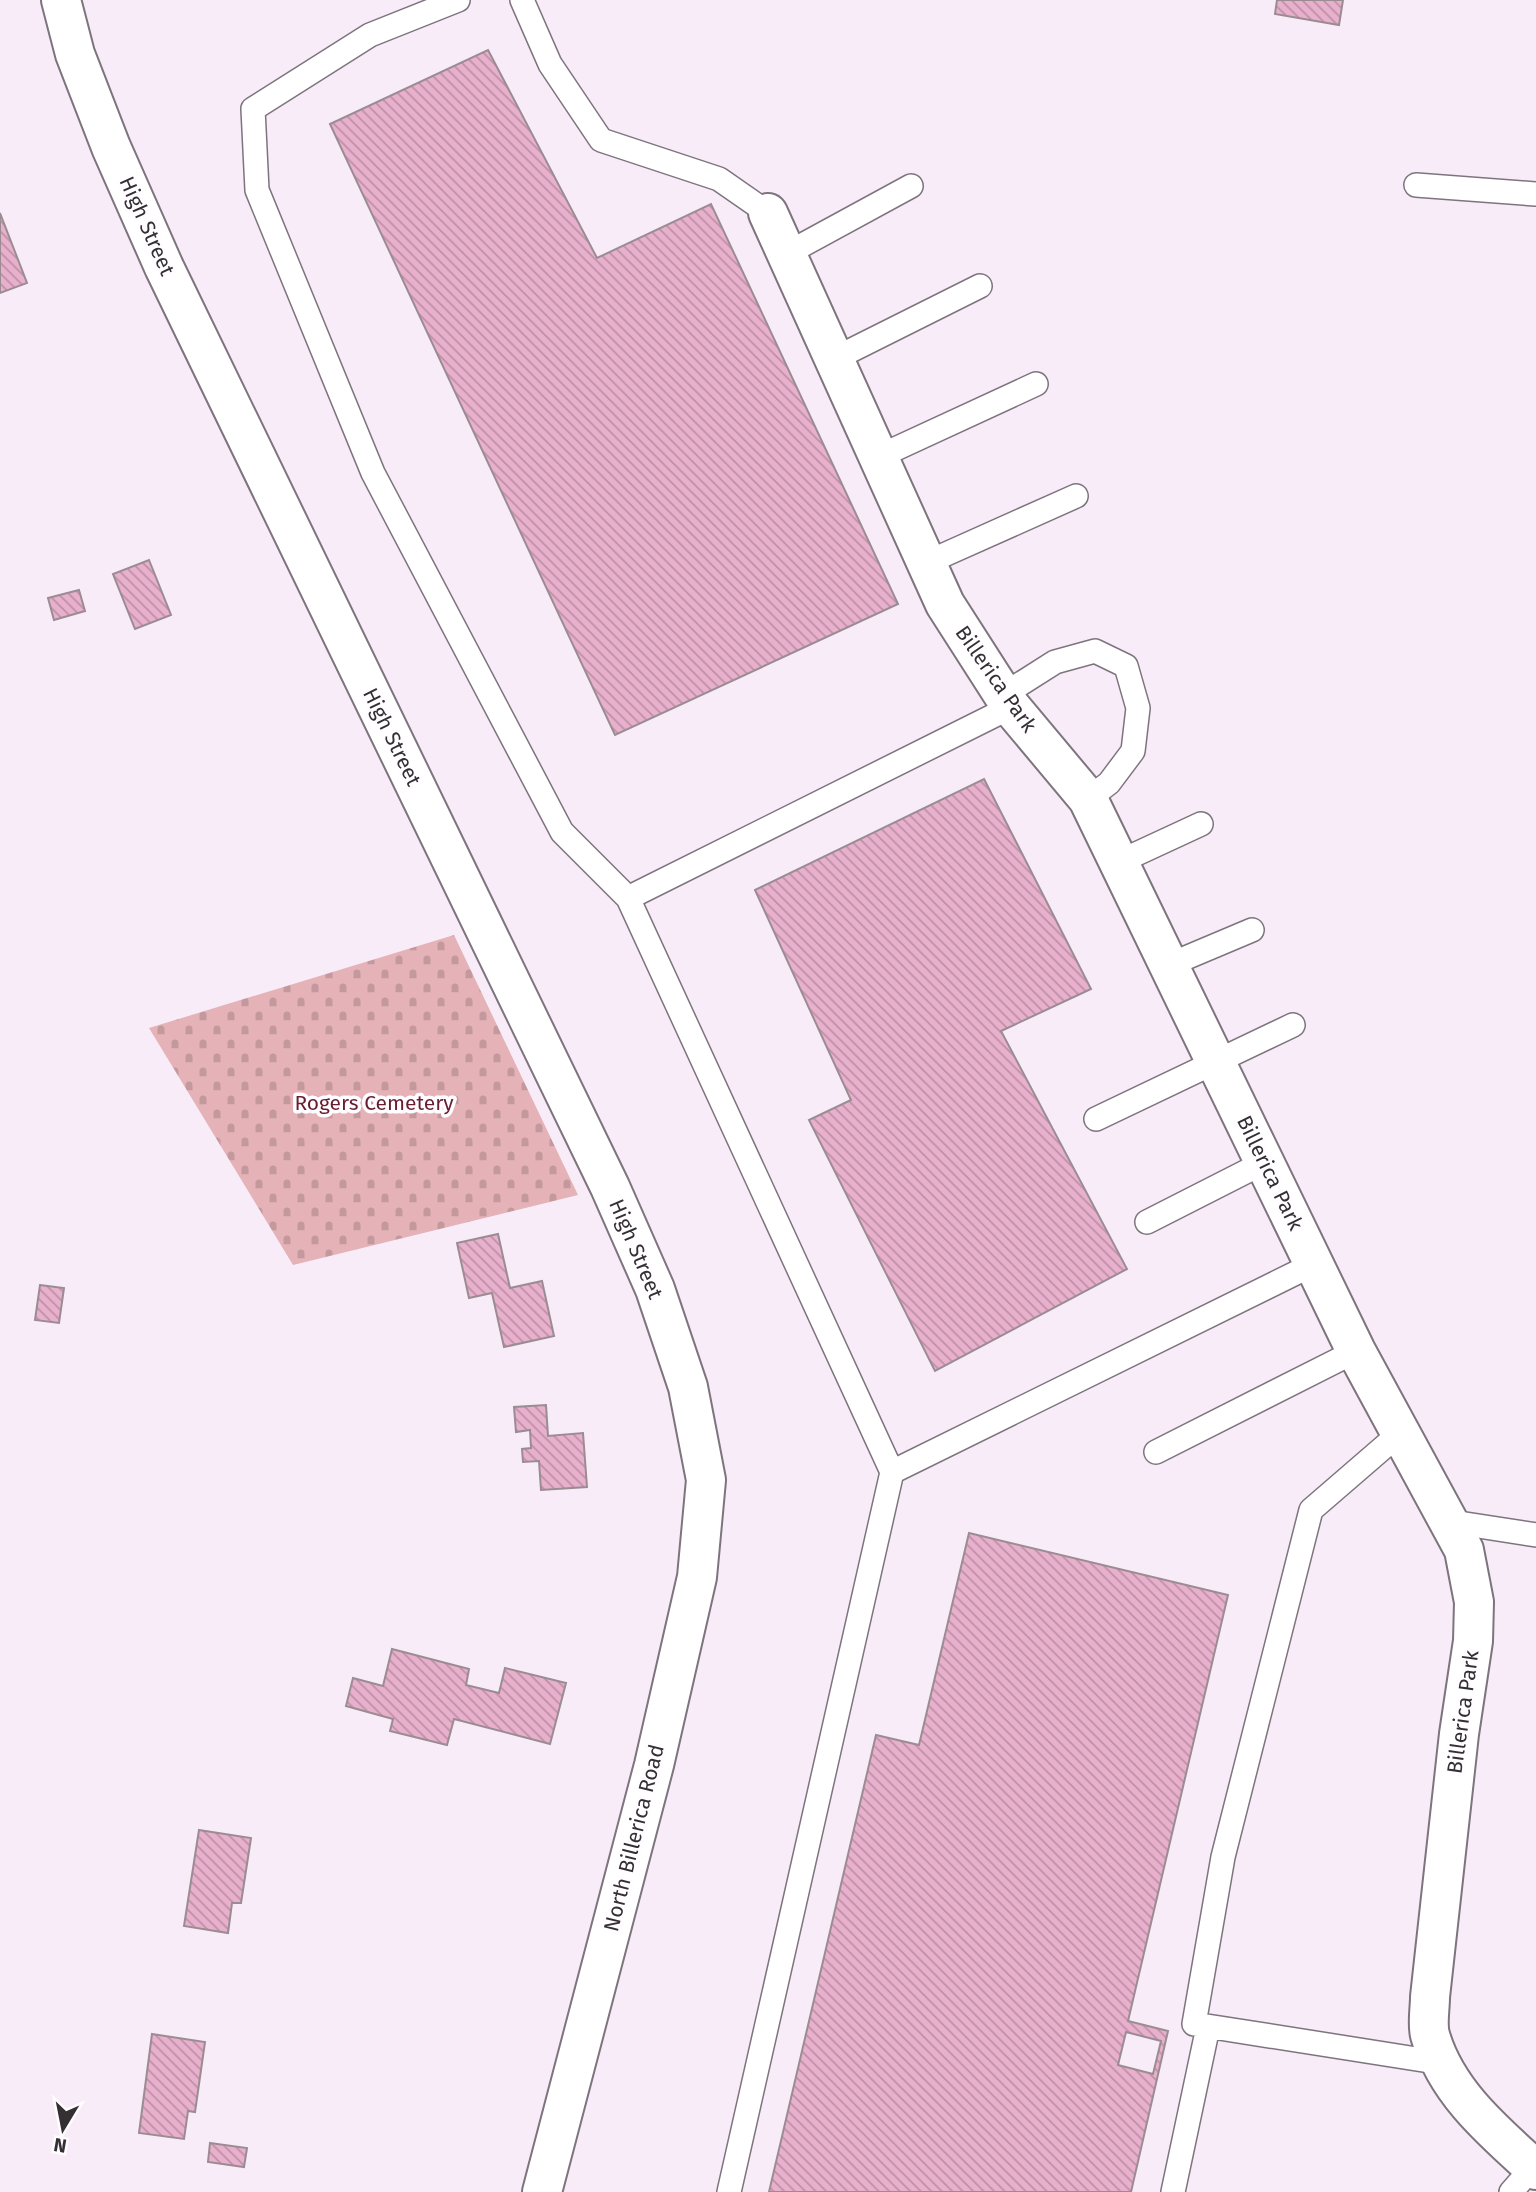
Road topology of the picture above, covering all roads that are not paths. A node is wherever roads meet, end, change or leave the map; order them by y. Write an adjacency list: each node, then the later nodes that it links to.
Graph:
1 (61, 0): 32 (main road, High Street)
2 (458, 0): 19 (lane)
3 (522, 0): 7 (lane)
4 (1416, 185): 6 (lane)
5 (911, 186): 8 (lane)
6 (1536, 194)
7 (768, 213): 8 (main road, Billerica Park)
8 (786, 254): 10 (main road, Billerica Park)
9 (980, 286): 10 (lane)
10 (834, 359): 12 (main road, Billerica Park)
11 (1036, 384): 12 (lane)
12 (878, 457): 14 (main road, Billerica Park)
13 (1076, 496): 14 (lane)
14 (926, 563): 15 (main road, Billerica Park)
15 (1007, 701): 16 (main road, Billerica Park); 16 (lane); 19 (lane)
16 (1088, 799): 18 (main road, Billerica Park)
17 (1201, 824): 18 (lane)
18 (1119, 862): 21 (main road, Billerica Park)
19 (628, 898): 31 (lane)
20 (1252, 930): 21 (lane)
21 (1170, 965): 23 (main road, Billerica Park)
22 (1293, 1025): 23 (lane)
23 (1217, 1062): 24 (lane); 25 (main road, Billerica Park)
24 (1096, 1119)
25 (1265, 1163): 26 (lane); 27 (main road, Billerica Park)
26 (1147, 1223)
27 (1314, 1264): 28 (main road, Billerica Park); 31 (lane)
28 (1356, 1351): 29 (main road, Billerica Park); 30 (lane)
29 (1399, 1434): 33 (main road, Billerica Park); 35 (lane)
30 (1156, 1452)
31 (891, 1472): 39 (lane)
32 (706, 1480): 38 (main road, North Billerica Road)
33 (1446, 1521): 34 (lane); 36 (main road, Billerica Park)
34 (1536, 1535)
35 (1208, 2027): 36 (lane); 40 (lane)
36 (1442, 2063): 37 (main road, Billerica Park)
37 (1527, 2176)
38 (542, 2192)
39 (729, 2192)
40 (1173, 2192)

